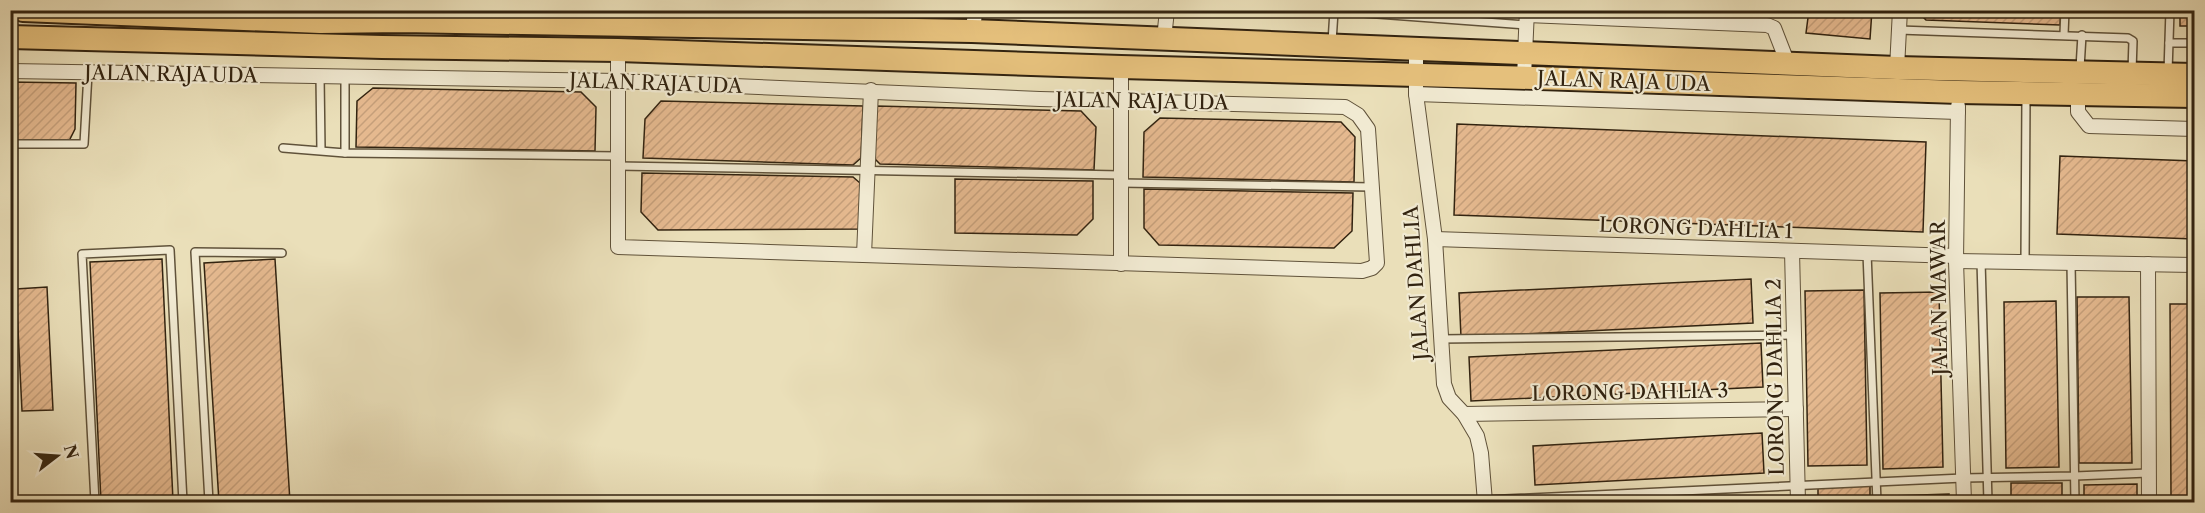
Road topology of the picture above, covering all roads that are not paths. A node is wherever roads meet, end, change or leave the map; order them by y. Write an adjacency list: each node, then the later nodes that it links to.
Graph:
1 (23, 10): 7 (main road, JALAN RAJA UDA)
2 (1167, 10): 14 (street)
3 (1900, 10): 10 (street)
4 (2065, 10): 11 (lane)
5 (2170, 10): 15 (lane)
6 (1330, 11): 8 (lane); 17 (lane)
7 (394, 16): 9 (main road, JALAN RAJA UDA)
8 (1527, 17): 20 (street); 21 (street)
9 (974, 21): 14 (main road, JALAN RAJA UDA)
10 (1899, 30): 11 (lane); 23 (street)
11 (2064, 34): 12 (lane)
12 (2082, 35): 25 (lane); 27 (lane)
13 (10, 37): 19 (main road, JALAN RAJA UDA)
14 (1164, 39): 17 (main road, JALAN RAJA UDA)
15 (2169, 43): 16 (lane); 28 (lane)
16 (2194, 43)
17 (1332, 46): 18 (main road, JALAN RAJA UDA)
18 (1416, 49): 20 (main road, JALAN RAJA UDA); 34 (street, JALAN DAHLIA)
19 (618, 50): 22 (main road, JALAN RAJA UDA); 33 (street)
20 (1526, 52): 21 (main road, JALAN RAJA UDA); 32 (street)
21 (1788, 64): 23 (main road, JALAN RAJA UDA)
22 (1121, 67): 34 (main road, JALAN RAJA UDA); 39 (street)
23 (1898, 68): 25 (main road, JALAN RAJA UDA)
24 (10, 70): 26 (street, JALAN RAJA UDA)
25 (2079, 71): 27 (main road, JALAN RAJA UDA)
26 (88, 73): 30 (street, JALAN RAJA UDA); 42 (lane)
27 (2132, 73): 28 (main road, JALAN RAJA UDA)
28 (2168, 74): 29 (main road, JALAN RAJA UDA)
29 (2194, 75)
30 (320, 76): 31 (street, JALAN RAJA UDA); 44 (lane)
31 (345, 77): 33 (street, JALAN RAJA UDA); 45 (lane)
32 (1524, 77): 34 (main road, JALAN RAJA UDA); 40 (main road, JALAN RAJA UDA)
33 (618, 81): 35 (street, JALAN RAJA UDA); 46 (street)
34 (1416, 85): 40 (street); 50 (street, JALAN DAHLIA)
35 (871, 90): 39 (street, JALAN RAJA UDA); 47 (street)
36 (2026, 94): 37 (main road, JALAN RAJA UDA); 40 (main road, JALAN RAJA UDA); 57 (lane)
37 (2078, 94): 38 (main road, JALAN RAJA UDA); 41 (street)
38 (2194, 96)
39 (1121, 100): 48 (street); 49 (street, JALAN RAJA UDA)
40 (1958, 102): 55 (street, JALAN MAWAR)
41 (2194, 129)
42 (10, 144)
43 (283, 148): 44 (lane)
44 (321, 150): 45 (lane)
45 (345, 153): 46 (lane)
46 (618, 161): 47 (lane); 54 (street, JALAN RAJA UDA)
47 (866, 171): 48 (lane); 54 (street)
48 (1121, 179): 49 (lane); 59 (street)
49 (1372, 187): 59 (street, JALAN RAJA UDA)
50 (1435, 239): 51 (street, LORONG DAHLIA 1); 63 (street, JALAN DAHLIA)
51 (1792, 251): 53 (street, LORONG DAHLIA 1); 62 (street, LORONG DAHLIA 2)
52 (282, 253): 75 (lane)
53 (1867, 253): 55 (street, LORONG DAHLIA 1); 70 (lane)
54 (864, 255): 59 (street, JALAN RAJA UDA)
55 (1956, 258): 56 (street, LORONG DAHLIA 1); 68 (street, JALAN MAWAR)
56 (1981, 261): 57 (street, LORONG DAHLIA 1); 69 (lane)
57 (2025, 262): 58 (street, LORONG DAHLIA 1)
58 (2071, 263): 60 (street, LORONG DAHLIA 1); 67 (lane)
59 (1121, 264)
60 (2148, 264): 61 (street, LORONG DAHLIA 1); 66 (street)
61 (2194, 265)
62 (1794, 335): 63 (lane); 64 (street, LORONG DAHLIA 2)
63 (1440, 339): 65 (street, JALAN DAHLIA)
64 (1796, 409): 65 (street, LORONG DAHLIA 3); 71 (street, LORONG DAHLIA 2)
65 (1464, 414): 72 (street, JALAN DAHLIA)
66 (2148, 472): 67 (lane); 81 (street)
67 (2075, 476): 69 (lane); 80 (lane)
68 (1963, 478): 69 (lane); 70 (lane); 78 (street, JALAN MAWAR)
69 (1987, 478): 79 (lane)
70 (1876, 482): 71 (lane); 77 (lane)
71 (1798, 485): 72 (lane); 76 (street, LORONG DAHLIA 2)
72 (1485, 501)
73 (95, 502): 74 (lane)
74 (183, 502)
75 (209, 502)
76 (1798, 502)
77 (1877, 502)
78 (1964, 502)
79 (1988, 502)
80 (2075, 502)
81 (2149, 502)

